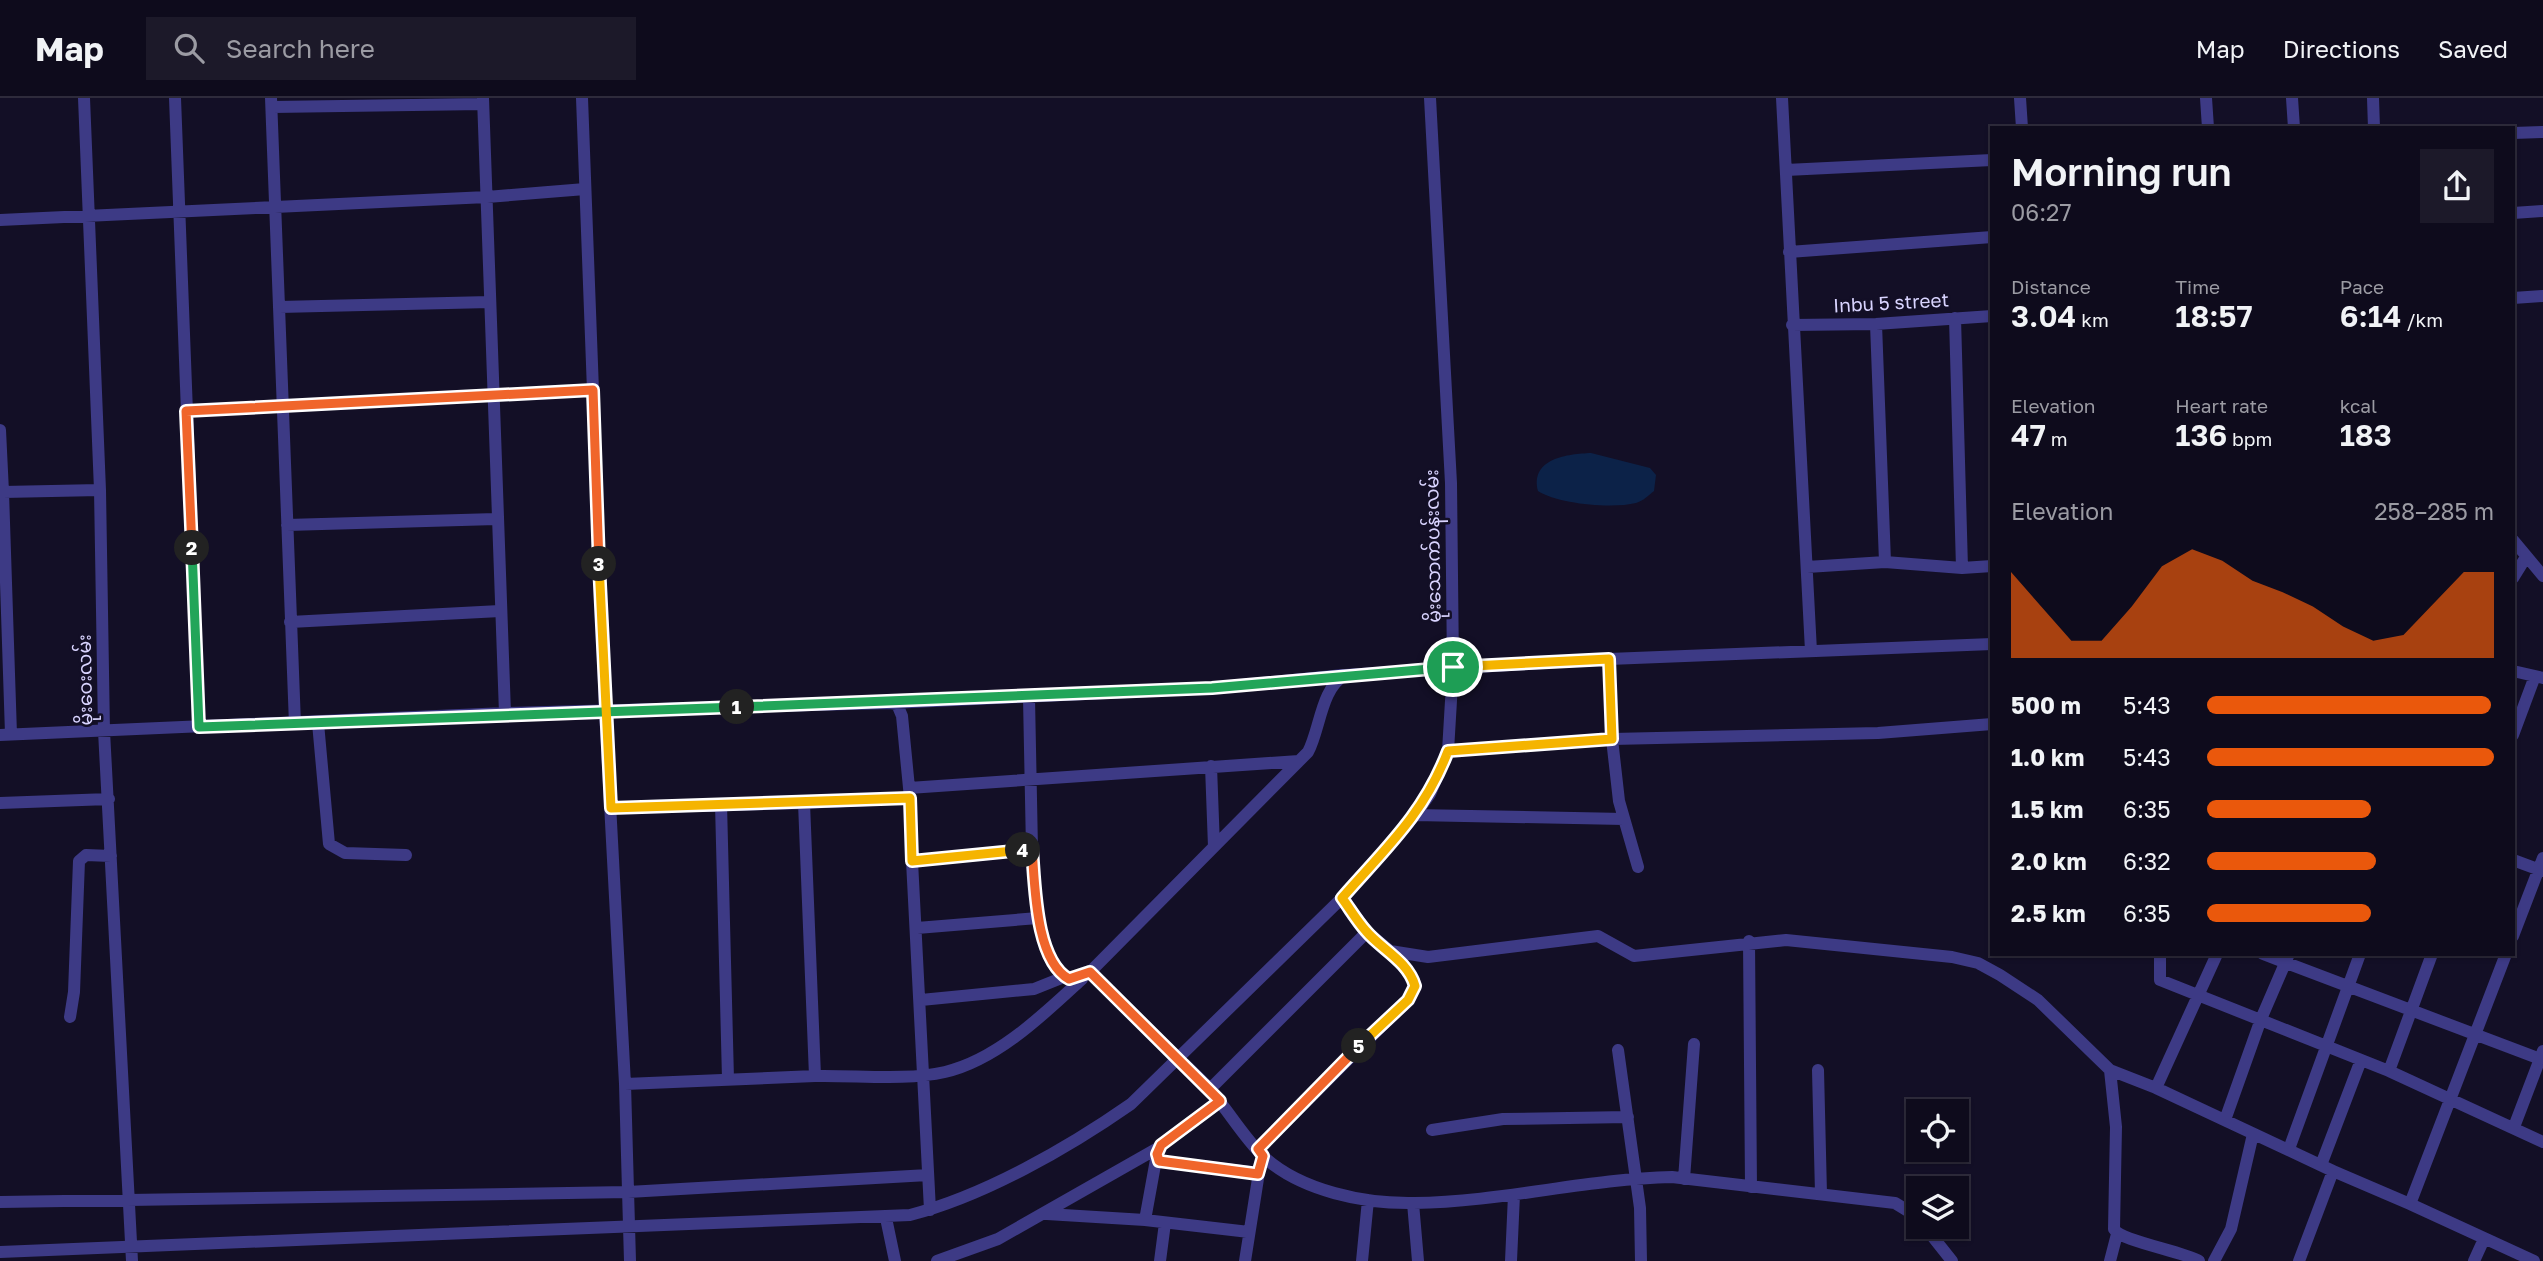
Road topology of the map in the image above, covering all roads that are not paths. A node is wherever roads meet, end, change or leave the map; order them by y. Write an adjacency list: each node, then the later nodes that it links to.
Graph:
1 (84, 98): 26 (street, မိုးဝေးလမ်း)
2 (175, 98): 24 (street)
3 (583, 98): 20 (street)
4 (1430, 98): 60 (street, မိုးသောက်ပန်းလမ်း)
5 (1782, 98): 19 (street)
6 (2020, 98): 12 (street)
7 (2206, 98): 13 (street)
8 (2292, 98): 14 (street)
9 (2373, 98): 15 (street)
10 (483, 101): 11 (street); 21 (street)
11 (272, 102): 22 (street)
12 (2022, 126)
13 (2208, 126)
14 (2294, 126)
15 (2375, 126)
16 (2543, 132): 17 (street)
17 (2515, 133)
18 (1990, 160): 19 (street)
19 (1786, 170): 29 (street)
20 (585, 189): 21 (street); 38 (street)
21 (487, 197): 22 (street); 32 (street)
22 (276, 205): 24 (street); 33 (street)
23 (2543, 211): 25 (street)
24 (179, 213): 26 (street); 41 (street)
25 (2515, 214)
26 (87, 217): 27 (street); 43 (street, မိုးဝေးလမ်း)
27 (0, 220)
28 (1990, 237): 29 (street)
29 (1789, 252): 37 (street)
30 (2543, 296): 31 (street)
31 (2515, 298)
32 (490, 302): 33 (street); 39 (street)
33 (279, 307): 40 (street)
34 (1990, 316): 35 (street, Inbu 5 street)
35 (1955, 318): 36 (street, Inbu 5 street); 52 (street)
36 (1875, 324): 37 (street, Inbu 5 street); 49 (street)
37 (1792, 325): 51 (street)
38 (593, 390): 39 (street); 66 (street)
39 (492, 397): 40 (street); 45 (street)
40 (283, 407): 41 (street); 46 (street)
41 (186, 411): 71 (street)
42 (0, 430): 44 (street)
43 (100, 490): 44 (street); 72 (street, မိုးဝေးလမ်း)
44 (1, 492): 74 (street)
45 (496, 519): 46 (street); 55 (street)
46 (287, 525): 56 (street)
47 (2515, 542): 48 (street)
48 (2526, 556): 53 (street); 54 (street)
49 (1885, 562): 51 (street); 52 (street)
50 (1990, 566): 52 (street)
51 (1807, 567): 58 (street)
52 (1962, 568)
53 (2515, 575)
54 (2543, 576)
55 (500, 611): 56 (street); 67 (street)
56 (290, 622): 69 (street)
57 (1990, 644): 58 (street)
58 (1811, 651): 59 (street)
59 (1609, 659): 60 (street); 75 (street)
60 (1453, 667): 62 (street); 76 (street, မိုးသောက်ပန်းလမ်း)
61 (2515, 671): 63 (street)
62 (1345, 675): 64 (street); 77 (street)
63 (2539, 677): 73 (street)
64 (1030, 698): 65 (street); 79 (street)
65 (890, 703): 66 (street); 80 (street)
66 (605, 710): 67 (street); 85 (street)
67 (505, 713): 68 (street)
68 (318, 723): 69 (street); 90 (street)
69 (295, 724): 71 (street)
70 (1990, 724): 75 (street)
71 (199, 727): 72 (street)
72 (104, 731): 74 (street); 81 (street, မိုးဝေးလမ်း)
73 (2515, 731)
74 (6, 734)
75 (1612, 739): 76 (street); 87 (street)
76 (1448, 751): 86 (street, မိုးသောက်ပန်းလမ်း)
77 (1299, 761): 78 (street); 88 (street)
78 (1211, 766): 79 (street); 88 (street)
79 (1030, 779): 80 (street); 89 (street)
80 (910, 793): 83 (street); 93 (street)
81 (108, 799): 82 (street); 91 (street, မိုးဝေးလမ်း)
82 (0, 803)
83 (804, 803): 84 (street); 128 (street)
84 (721, 804): 85 (street); 129 (street)
85 (611, 808): 130 (street)
86 (1415, 815): 87 (street); 96 (street, မိုးသောက်ပန်းလမ်း)
87 (1624, 819): 95 (street)
88 (1214, 847): 109 (street)
89 (1032, 849): 93 (street); 97 (street)
90 (406, 855)
91 (111, 856): 115 (street); 153 (street, မိုးဝေးလမ်း)
92 (2515, 860): 94 (street)
93 (912, 861): 98 (street)
94 (2542, 866): 99 (street)
95 (1638, 867)
96 (1342, 898): 100 (street); 122 (street, မိုးသောက်ပန်းလမ်း)
97 (1038, 918): 98 (street); 110 (street)
98 (916, 928): 113 (street)
99 (2515, 931)
100 (1367, 932): 102 (street); 132 (street)
101 (1749, 942): 102 (street); 125 (street); 149 (street)
102 (1390, 951): 143 (street)
103 (2160, 956): 112 (street)
104 (2216, 956): 112 (street)
105 (2359, 956): 111 (street)
106 (2431, 956): 114 (street)
107 (2505, 956): 117 (street)
108 (2288, 958): 111 (street); 116 (street)
109 (1090, 972): 110 (street); 122 (street); 127 (street)
110 (1064, 976): 113 (street)
111 (2348, 985): 114 (street); 119 (street)
112 (2200, 996): 116 (street); 131 (street)
113 (921, 1000): 127 (street)
114 (2412, 1009): 117 (street); 126 (street)
115 (70, 1017)
116 (2261, 1019): 119 (street); 136 (street)
117 (2476, 1032): 121 (street); 133 (street)
118 (1694, 1044): 148 (street)
119 (2325, 1046): 123 (street); 141 (street)
120 (1618, 1050): 135 (street)
121 (2542, 1055): 137 (street)
122 (1180, 1059): 132 (street); 158 (street, မိုးသောက်ပန်းလမ်း)
123 (2361, 1060): 126 (street); 144 (street)
124 (1818, 1070): 152 (street)
125 (2110, 1070): 131 (street); 166 (street)
126 (2389, 1070): 133 (street)
127 (925, 1074): 128 (street); 146 (street)
128 (816, 1076): 129 (street)
129 (728, 1079): 130 (street)
130 (625, 1084): 150 (street)
131 (2157, 1088): 136 (street)
132 (1210, 1089): 134 (street)
133 (2451, 1097): 137 (street); 157 (street)
134 (1220, 1101): 142 (street); 143 (street)
135 (1628, 1117): 138 (street); 147 (street)
136 (2225, 1120): 139 (street)
137 (2514, 1127): 140 (street)
138 (1432, 1130)
139 (2253, 1134): 141 (street); 184 (street)
140 (2543, 1143)
141 (2289, 1149): 144 (street)
142 (1157, 1151): 145 (street); 160 (street); 162 (street)
143 (1260, 1152): 145 (street); 154 (street)
144 (2327, 1168): 157 (street); 185 (street)
145 (1258, 1174): 165 (street)
146 (928, 1175): 150 (street); 158 (street)
147 (1636, 1178): 148 (street); 151 (street); 180 (street)
148 (1684, 1179): 149 (street)
149 (1751, 1186): 152 (street)
150 (628, 1192): 153 (street); 164 (street)
151 (1514, 1195): 156 (street); 179 (street)
152 (1821, 1195): 159 (street)
153 (128, 1200): 155 (street); 169 (street, မိုးဝေးလမ်း)
154 (1368, 1200): 156 (street); 177 (street)
155 (0, 1202)
156 (1413, 1203): 178 (street)
157 (2410, 1204): 168 (street)
158 (930, 1210): 161 (street, မိုးသောက်ပန်းလမ်း)
159 (1906, 1210)
160 (1046, 1214): 162 (street); 174 (street)
161 (886, 1218): 164 (street, မိုးသောက်ပန်းလမ်း); 173 (street)
162 (1145, 1220): 163 (street)
163 (1165, 1223): 165 (street); 175 (street)
164 (626, 1227): 169 (street, မိုးသောက်ပန်းလမ်း); 172 (street)
165 (1249, 1232): 176 (street)
166 (2117, 1234): 182 (street); 183 (street)
167 (1935, 1239): 181 (street)
168 (2484, 1240): 186 (street); 187 (street)
169 (131, 1247): 170 (street, မိုးသောက်ပန်းလမ်း); 171 (street, မိုးဝေးလမ်း)
170 (0, 1252)
171 (132, 1261)
172 (630, 1261)
173 (895, 1261)
174 (937, 1261)
175 (1160, 1261)
176 (1245, 1261)
177 (1362, 1261)
178 (1418, 1261)
179 (1511, 1261)
180 (1641, 1261)
181 (1952, 1261)
182 (2110, 1261)
183 (2199, 1261)
184 (2214, 1261)
185 (2299, 1261)
186 (2474, 1261)
187 (2534, 1261)

